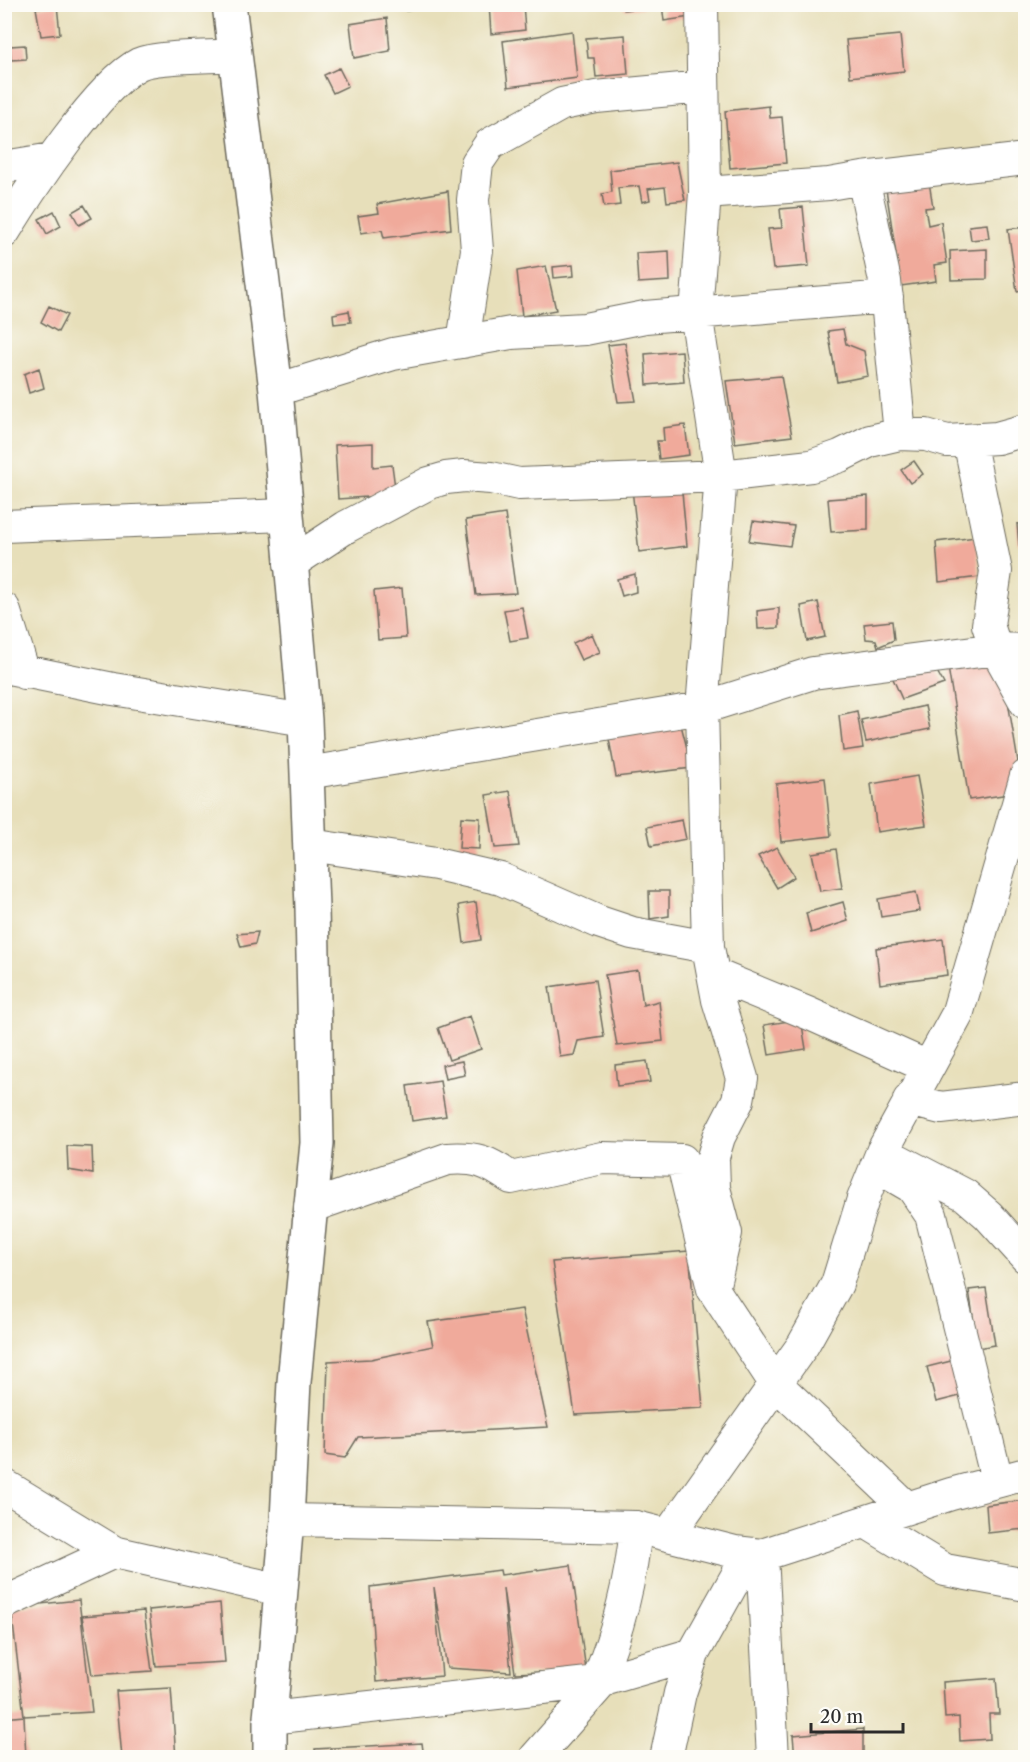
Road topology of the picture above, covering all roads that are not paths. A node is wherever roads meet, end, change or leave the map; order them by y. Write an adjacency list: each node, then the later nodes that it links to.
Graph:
1 (229, 4): 3 (main road)
2 (702, 4): 4 (street)
3 (236, 56): 5 (street); 14 (main road)
4 (703, 87): 9 (street); 13 (street)
5 (52, 159): 7 (street); 10 (street)
6 (1026, 159): 8 (street)
7 (4, 167)
8 (862, 178): 9 (street); 11 (street)
9 (705, 193): 12 (street)
10 (4, 232)
11 (887, 297): 12 (street); 16 (street)
12 (696, 313): 13 (street); 18 (street)
13 (463, 342): 14 (street)
14 (276, 390): 19 (main road)
15 (1026, 429): 17 (street)
16 (900, 434): 17 (street); 18 (street)
17 (969, 440): 23 (street)
18 (721, 476): 21 (street); 26 (street)
19 (286, 516): 20 (street); 21 (main road)
20 (4, 526)
21 (290, 564): 27 (main road)
22 (4, 609): 24 (street)
23 (1011, 650): 25 (street); 26 (street)
24 (14, 670): 27 (street)
25 (1026, 703)
26 (702, 708): 28 (street); 31 (street)
27 (305, 720): 28 (main road)
28 (307, 773): 30 (main road)
29 (1026, 776): 32 (street)
30 (310, 845): 31 (street); 36 (main road)
31 (710, 960): 32 (street); 38 (street)
32 (928, 1067): 34 (street)
33 (1026, 1098): 34 (street)
34 (909, 1100): 35 (street)
35 (879, 1159): 37 (street); 39 (street); 40 (street)
36 (310, 1207): 38 (street); 43 (main road)
37 (1026, 1257)
38 (713, 1289): 39 (street)
39 (775, 1383): 42 (street); 46 (street)
40 (1011, 1477): 42 (street)
41 (4, 1485): 47 (street)
42 (907, 1508): 44 (street)
43 (287, 1520): 45 (street); 50 (main road)
44 (866, 1522): 48 (street); 49 (street)
45 (636, 1527): 46 (street); 53 (street)
46 (669, 1534): 48 (street)
47 (114, 1552): 50 (street); 51 (street)
48 (756, 1554): 52 (street); 58 (street)
49 (1026, 1585)
50 (281, 1590): 54 (main road)
51 (4, 1603)
52 (693, 1654): 53 (street); 57 (street)
53 (600, 1682): 54 (street); 56 (street)
54 (270, 1718): 55 (main road)
55 (270, 1758)
56 (535, 1758)
57 (666, 1758)
58 (773, 1758)

